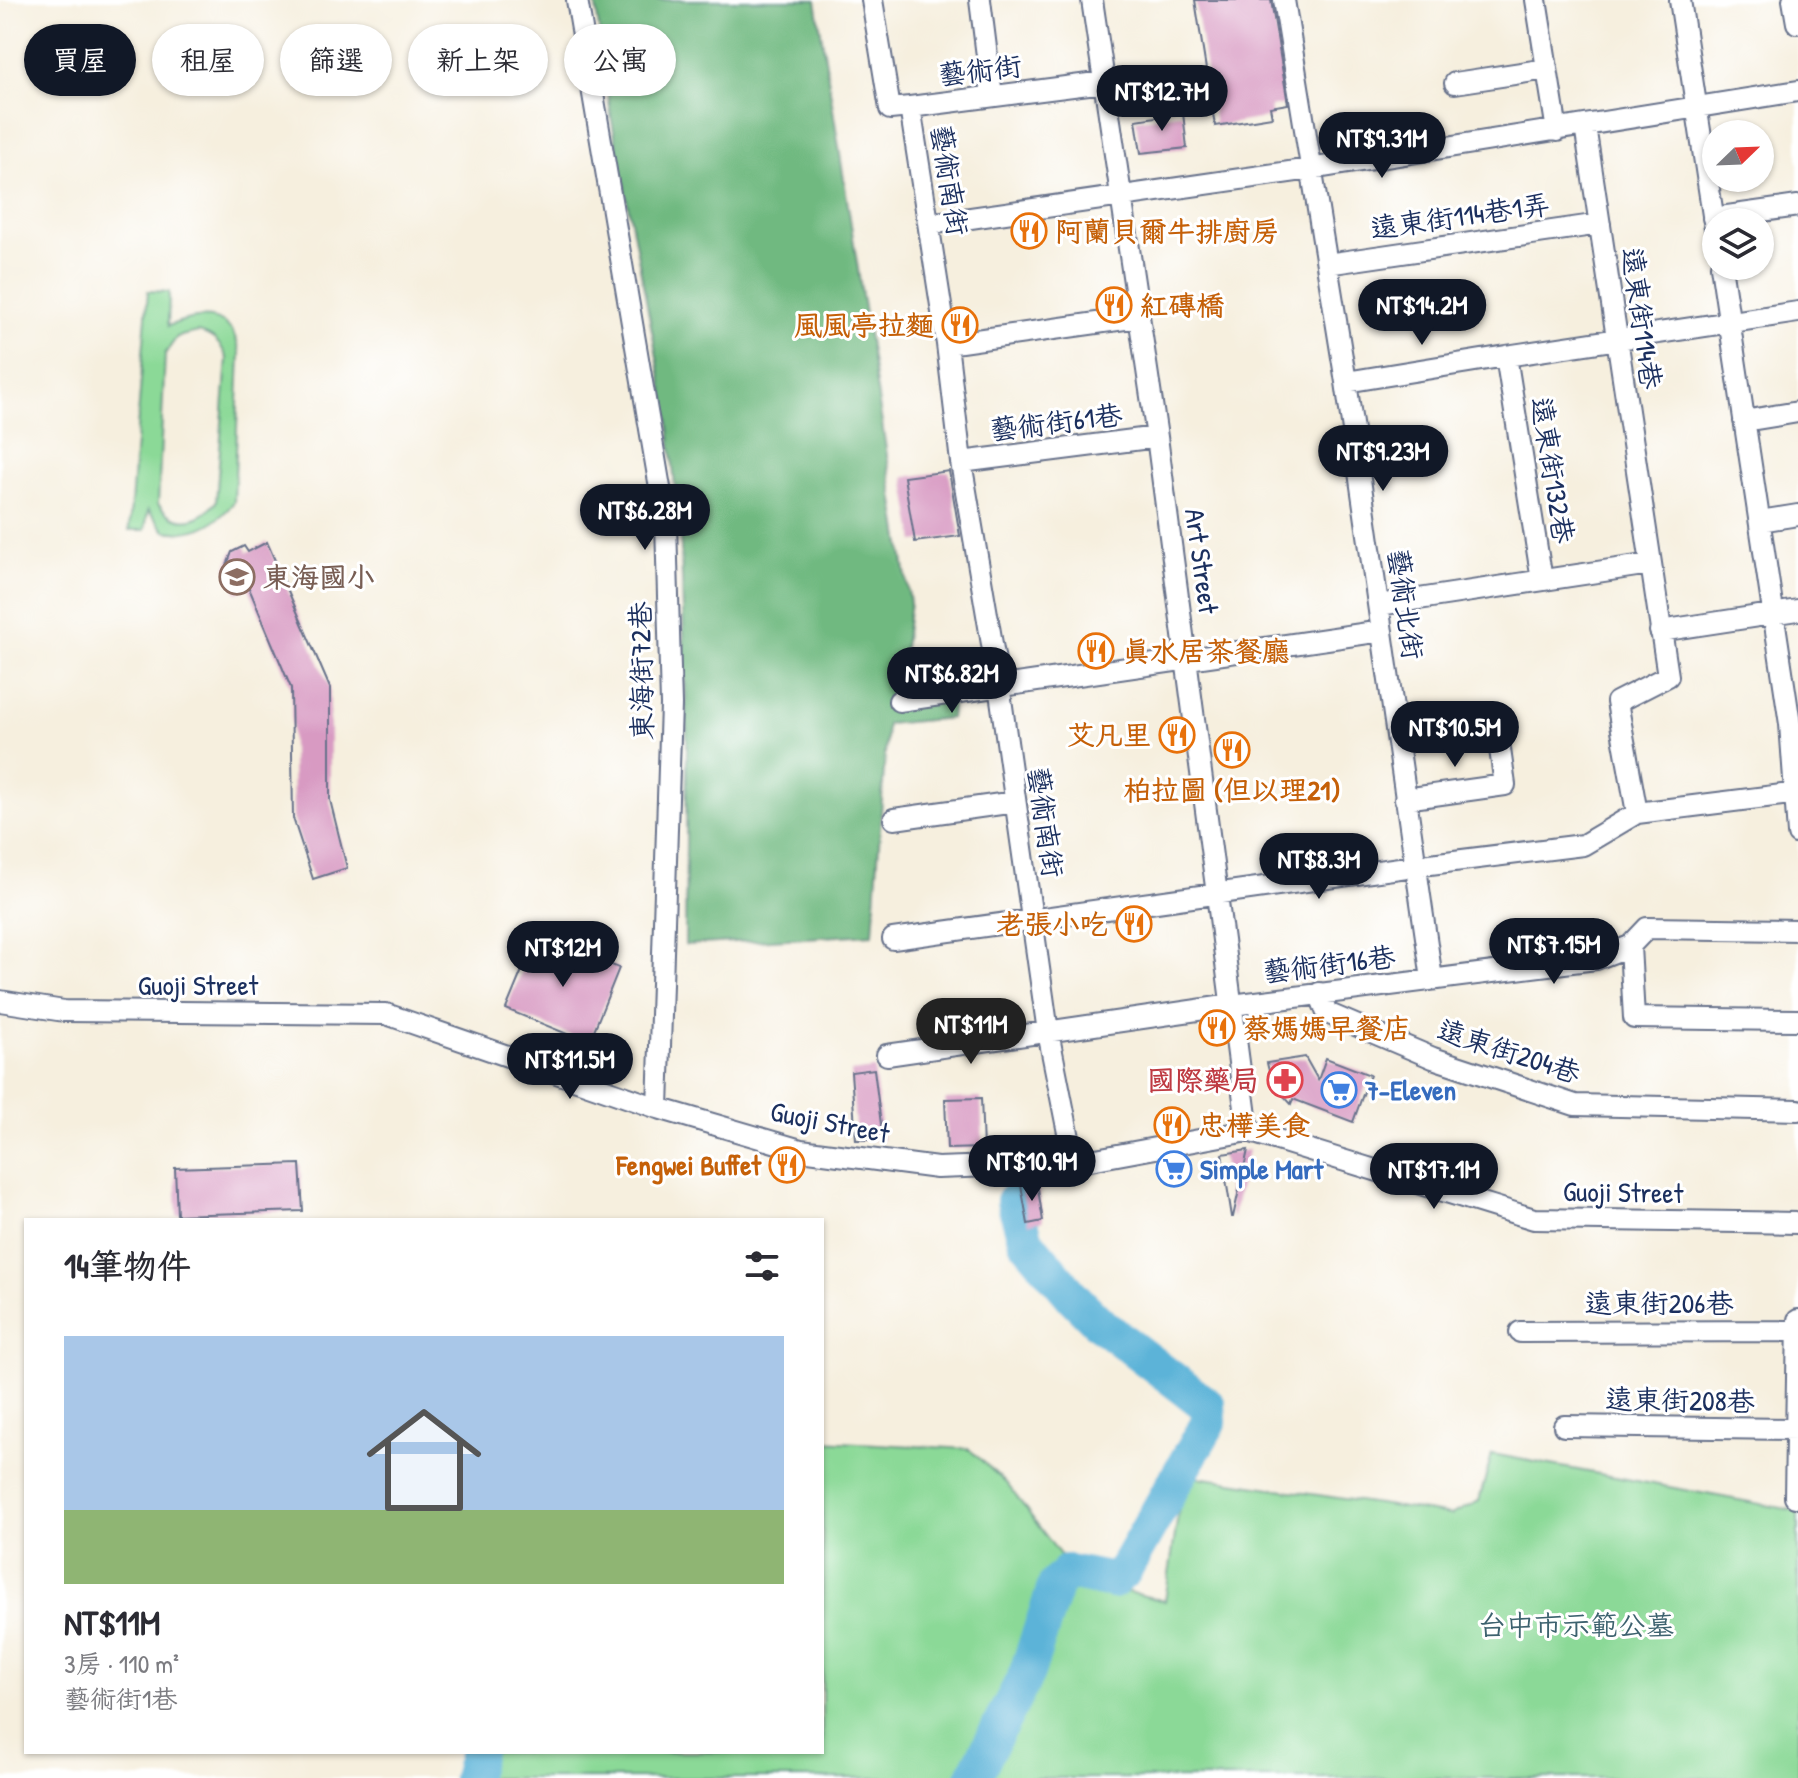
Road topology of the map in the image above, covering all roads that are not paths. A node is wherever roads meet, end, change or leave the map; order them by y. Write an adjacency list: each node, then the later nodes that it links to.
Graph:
1 (577, 0): 72 (street, 東海街72巷)
2 (872, 0): 15 (street, 藝術南街)
3 (980, 0): 14 (street)
4 (1092, 0): 11 (street, Art Street)
5 (1285, 0): 19 (street, 藝術北街)
6 (1536, 0): 10 (street)
7 (1680, 0): 16 (street)
8 (1793, 0): 9 (street)
9 (1797, 23)
10 (1547, 69): 12 (street); 18 (street)
11 (1104, 82): 14 (street, 藝術街); 20 (street, Art Street)
12 (1455, 83)
13 (1798, 91): 16 (street)
14 (992, 96): 15 (street, 藝術街)
15 (910, 107): 24 (street, 藝術南街)
16 (1698, 107): 17 (street); 22 (street)
17 (1585, 126): 18 (street); 25 (street, 遠東街114巷)
18 (1557, 131): 19 (street)
19 (1310, 169): 20 (street); 26 (street, 藝術北街)
20 (1122, 198): 24 (street); 29 (street, Art Street)
21 (1798, 206): 23 (street)
22 (1712, 208)
23 (1774, 212)
24 (929, 224): 32 (street, 藝術南街)
25 (1600, 224): 26 (street, 遠東街114巷1弄); 31 (street, 遠東街114巷)
26 (1327, 264): 34 (street, 藝術北街)
27 (1723, 280): 30 (street)
28 (1798, 312): 30 (street)
29 (1139, 317): 32 (street); 37 (street, Art Street)
30 (1730, 322): 31 (street); 36 (street)
31 (1617, 338): 33 (street); 41 (street, 遠東街114巷)
32 (947, 344): 38 (street, 藝術南街)
33 (1506, 356): 34 (street); 42 (street, 遠東街132巷)
34 (1346, 382): 43 (street, 藝術北街)
35 (1798, 412): 36 (street)
36 (1744, 421): 40 (street)
37 (1157, 437): 38 (street, 藝術街61巷); 48 (street, Art Street)
38 (961, 462): 49 (street, 藝術南街)
39 (1798, 515): 40 (street)
40 (1760, 521): 45 (street)
41 (1650, 564): 42 (street); 47 (street, 遠東街114巷)
42 (1542, 580): 43 (street)
43 (1379, 605): 46 (street, 藝術北街)
44 (1798, 610): 45 (street)
45 (1773, 614): 47 (street); 51 (street)
46 (1382, 631): 48 (street); 54 (street, 藝術北街)
47 (1660, 631): 56 (street, 遠東街114巷)
48 (1187, 660): 49 (street); 60 (street, Art Street)
49 (999, 685): 50 (street); 55 (street, 藝術南街)
50 (899, 701)
51 (1794, 723): 53 (street)
52 (1498, 735): 54 (street)
53 (1797, 793): 56 (street); 58 (street)
54 (1405, 799): 59 (street, 藝術北街)
55 (1015, 802): 57 (street); 61 (street, 藝術南街)
56 (1637, 813): 59 (street)
57 (894, 819)
58 (1798, 834)
59 (1414, 866): 60 (street); 65 (street, 藝術北街)
60 (1217, 893): 61 (street); 68 (street, Art Street)
61 (1031, 919): 63 (street); 70 (street, 藝術南街)
62 (1798, 930): 64 (street)
63 (893, 939)
64 (1630, 946): 65 (street, 藝術街16巷); 69 (street)
65 (1432, 979): 66 (street, 藝術街16巷)
66 (1319, 993): 68 (street, 藝術街16巷); 73 (street, 遠東街204巷)
67 (0, 1001): 72 (street, Guoji Street)
68 (1232, 1005): 70 (street, 藝術街16巷); 74 (street, Art Street)
69 (1798, 1020)
70 (1048, 1032): 71 (street, 藝術街16巷); 75 (street, 藝術南街)
71 (887, 1055)
72 (658, 1108): 75 (street, Guoji Street)
73 (1798, 1110)
74 (1248, 1131): 75 (street, Guoji Street); 76 (street, Guoji Street)
75 (1074, 1163)
76 (1798, 1223)
77 (1798, 1318): 78 (street)
78 (1798, 1331): 79 (street, 遠東街206巷); 81 (street)
79 (1520, 1332)
80 (1564, 1426): 81 (street, 遠東街208巷)
81 (1797, 1429): 82 (street)
82 (1798, 1497)

